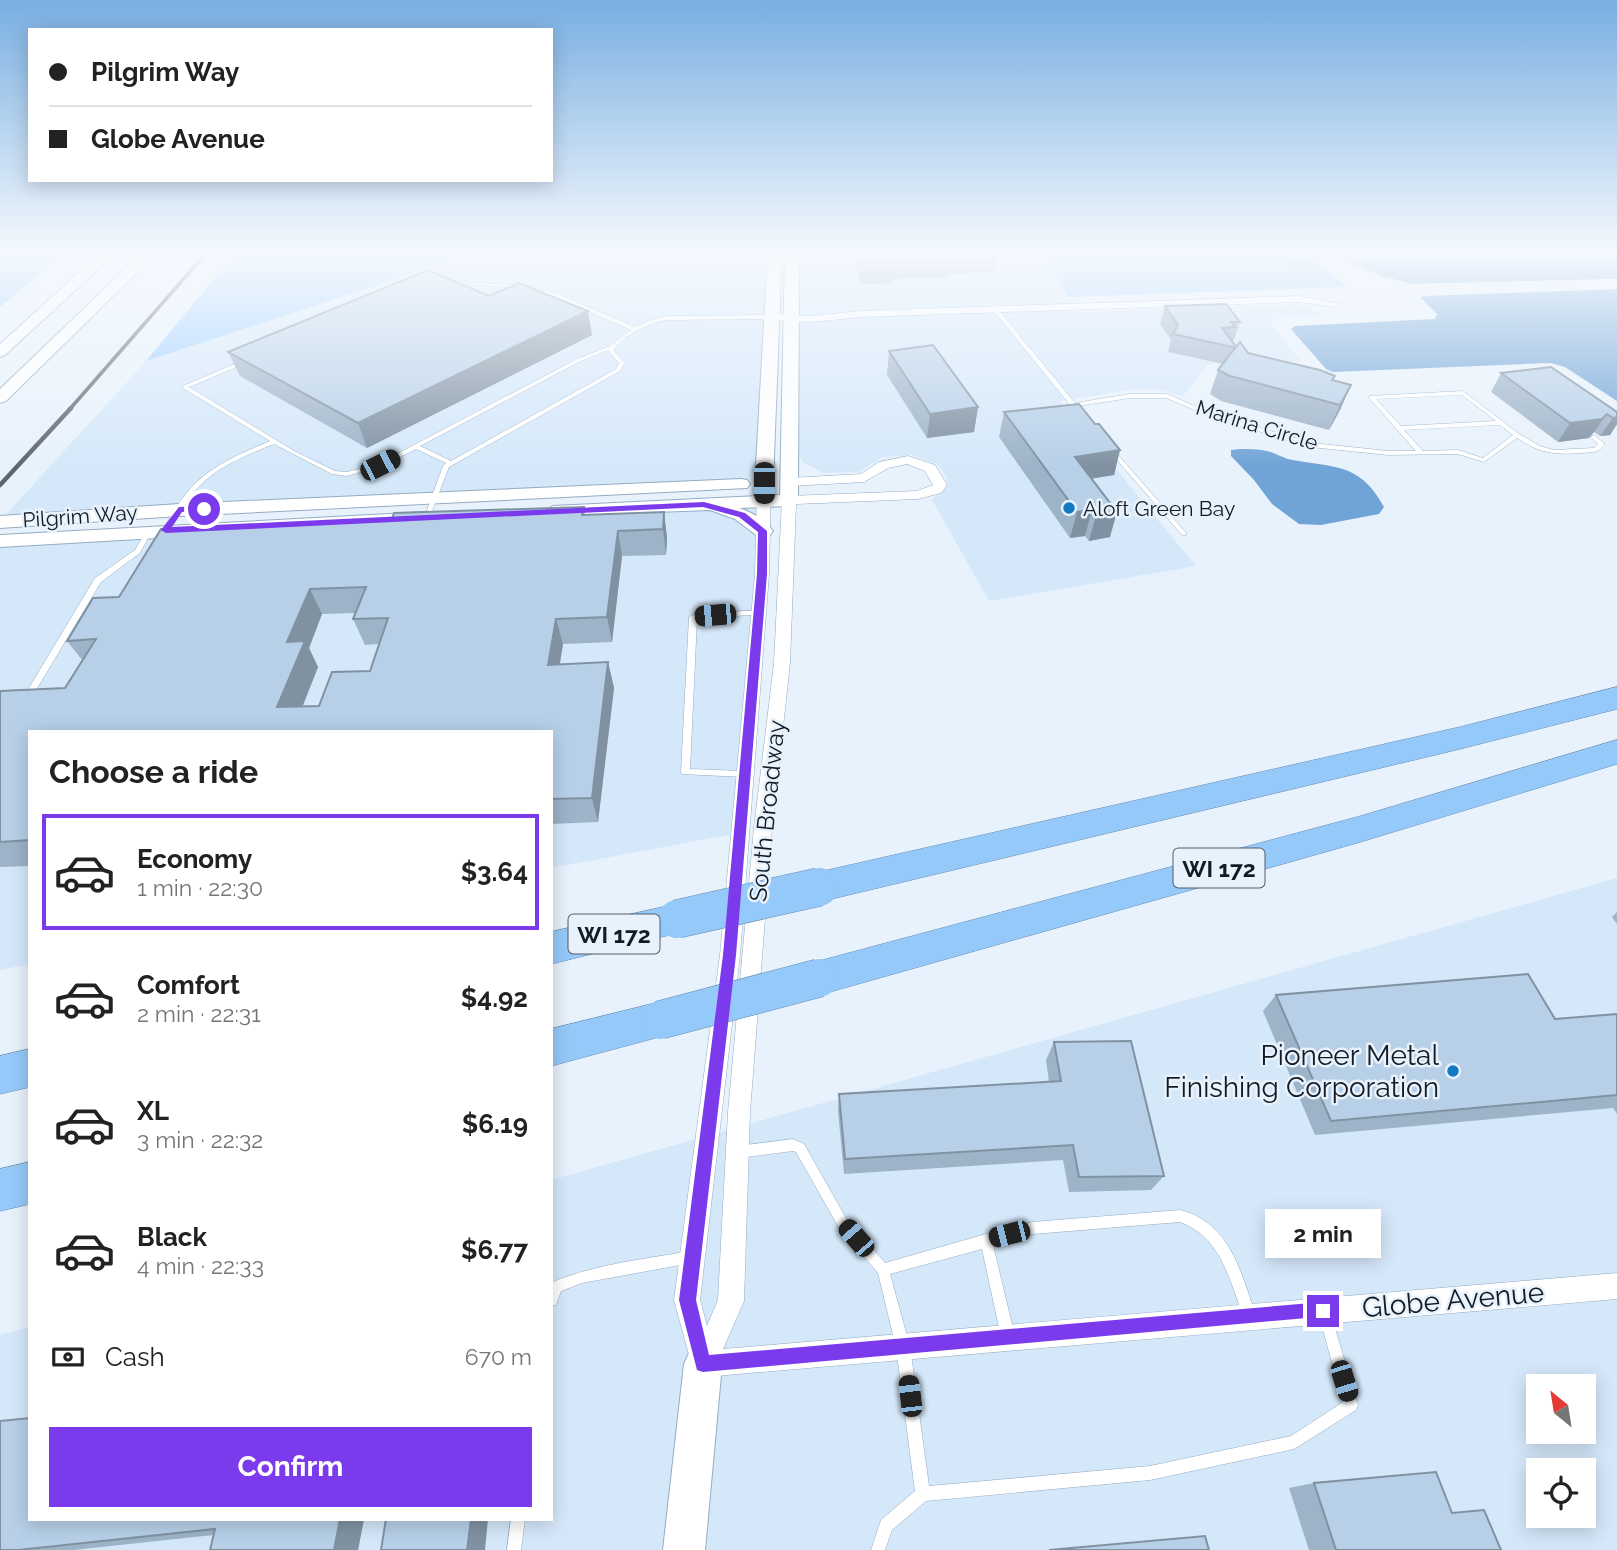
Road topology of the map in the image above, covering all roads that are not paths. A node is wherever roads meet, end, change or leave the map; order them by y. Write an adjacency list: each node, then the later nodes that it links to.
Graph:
1 (32, 323): 10 (street)
2 (77, 323): 12 (street)
3 (621, 323): 8 (lane)
4 (647, 323): 8 (lane)
5 (771, 323): 25 (street, South Broadway)
6 (790, 323): 24 (street, South Broadway)
7 (1007, 323): 13 (lane)
8 (634, 329): 9 (lane)
9 (612, 347): 21 (lane); 23 (lane)
10 (0, 352)
11 (247, 360): 19 (lane)
12 (0, 398)
13 (1073, 405): 14 (lane); 22 (lane, Marina Circle)
14 (1081, 414)
15 (1502, 423): 16 (lane); 16 (lane); 17 (lane)
16 (1399, 428): 22 (lane)
17 (1517, 435): 18 (lane); 22 (lane, Marina Circle)
18 (1594, 437)
19 (275, 441): 21 (lane); 28 (lane)
20 (1106, 443): 33 (lane)
21 (415, 446): 23 (lane)
22 (1421, 452)
23 (450, 463): 26 (lane)
24 (790, 491): 24 (street); 25 (street, Pilgrim Way); 44 (street, South Broadway)
25 (764, 492): 26 (street, Pilgrim Way); 27 (street, Pilgrim Way); 32 (street, South Broadway)
26 (435, 498): 28 (street, Pilgrim Way); 29 (lane)
27 (704, 504): 29 (street, Pilgrim Way); 32 (street)
28 (179, 510): 30 (street, Pilgrim Way); 31 (lane)
29 (427, 517): 31 (street, Pilgrim Way)
30 (0, 522)
31 (157, 530): 34 (street, Pilgrim Way); 36 (lane)
32 (763, 531): 35 (street, South Broadway)
33 (1184, 534)
34 (0, 541)
35 (759, 612): 39 (street, South Broadway); 39 (lane)
36 (33, 688)
37 (1617, 698): 40 (highway, WI 172, bridge)
38 (1617, 752): 41 (highway, WI 172, bridge)
39 (744, 774): 48 (street, South Broadway)
40 (553, 948)
41 (553, 1047)
42 (28, 1068): 43 (highway)
43 (0, 1075)
44 (737, 1152): 49 (lane); 56 (street, South Broadway)
45 (28, 1183): 46 (highway)
46 (0, 1190)
47 (986, 1240): 49 (lane); 53 (lane); 54 (lane)
48 (693, 1256): 50 (lane); 56 (street, South Broadway)
49 (883, 1270): 55 (lane)
50 (554, 1286)
51 (1617, 1286): 52 (street, Globe Avenue)
52 (1323, 1311): 53 (street, Globe Avenue); 57 (lane)
53 (1250, 1317): 54 (street, Globe Avenue)
54 (1008, 1338): 55 (street, Globe Avenue)
55 (903, 1347): 56 (street, Globe Avenue); 57 (lane)
56 (703, 1364): 60 (street, South Broadway)
57 (923, 1494): 61 (lane)
58 (518, 1521): 59 (lane)
59 (514, 1550)
60 (684, 1550)
61 (878, 1550)

